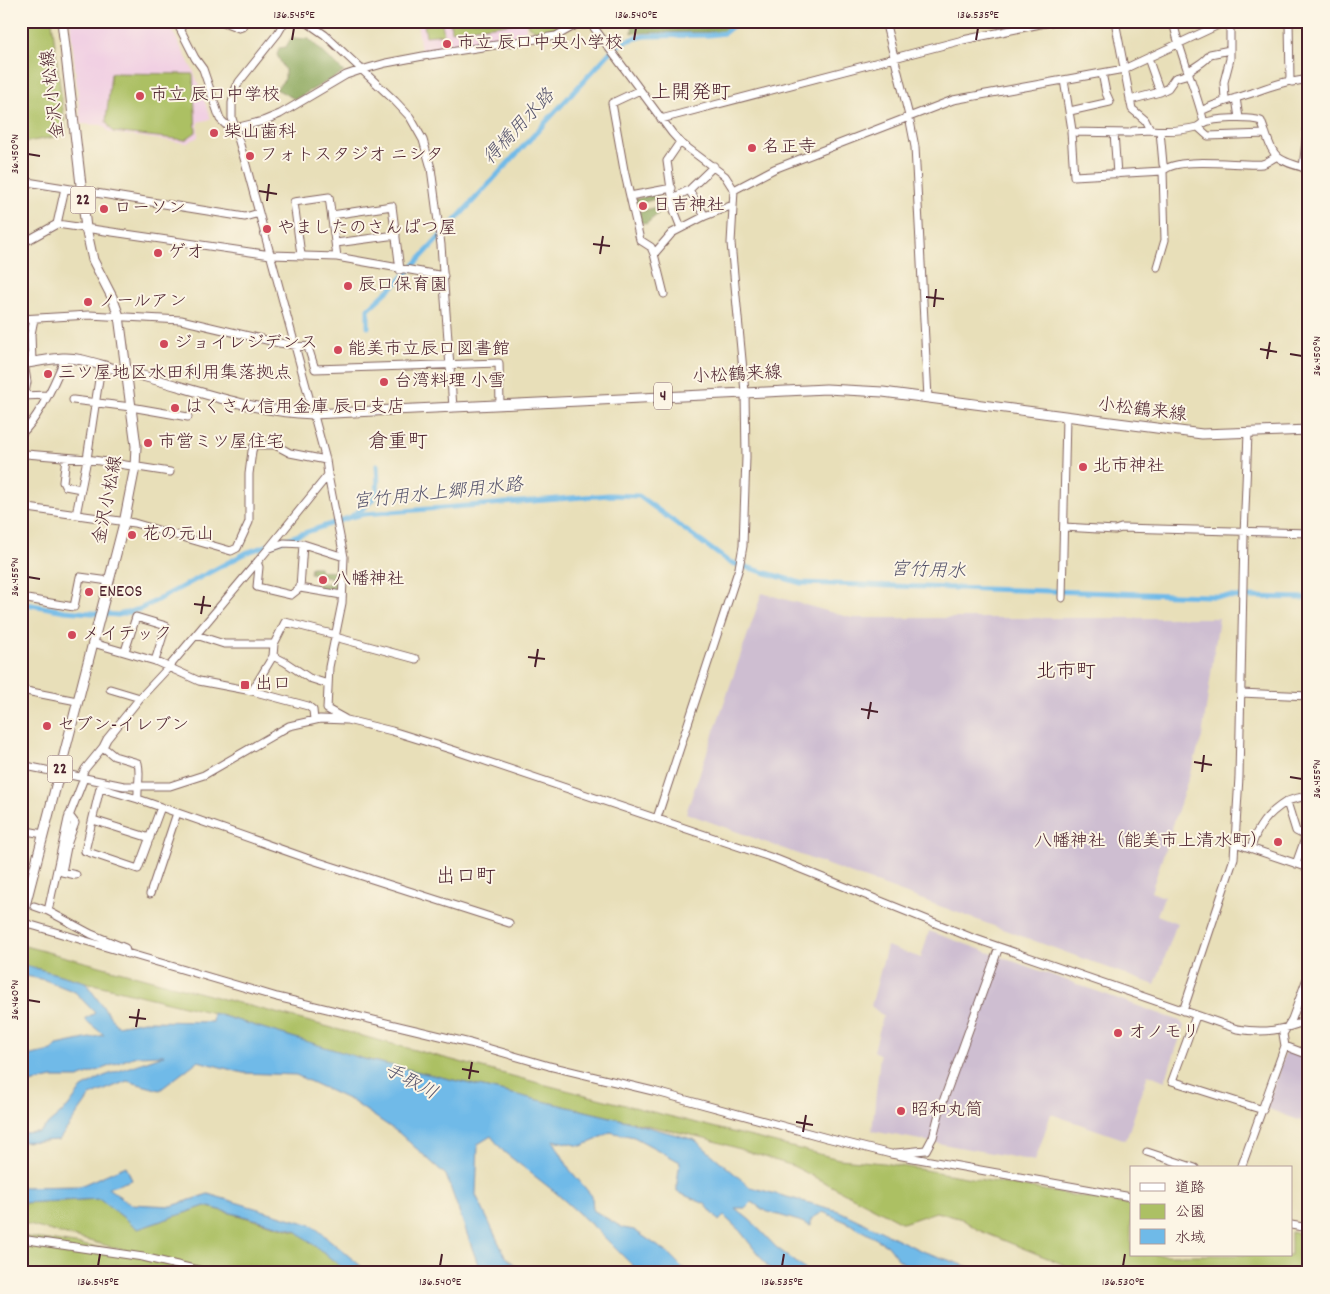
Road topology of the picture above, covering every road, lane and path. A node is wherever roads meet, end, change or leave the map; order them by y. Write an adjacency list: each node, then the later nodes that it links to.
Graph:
1 (62, 21): 53 (main road, 金沢小松線 / 22)
2 (176, 21): 38 (street)
3 (221, 21): 4 (street)
4 (244, 21)
5 (285, 21): 38 (street)
6 (304, 21): 20 (street)
7 (583, 21): 20 (street)
8 (589, 21): 26 (street)
9 (885, 21): 17 (street)
10 (1055, 21): 17 (street)
11 (1115, 21): 19 (street)
12 (1173, 21): 15 (street)
13 (1228, 21): 15 (street); 16 (street)
14 (1289, 21): 25 (street)
15 (1178, 44): 18 (street); 22 (street)
16 (1230, 50): 22 (street); 30 (street)
17 (895, 58): 34 (street); 36 (street)
18 (1148, 58): 19 (street); 27 (street)
19 (1124, 69): 21 (street); 29 (street)
20 (361, 70): 38 (street); 74 (street)
21 (1102, 73): 24 (street); 32 (street)
22 (1189, 73): 27 (street); 31 (street)
23 (1309, 79): 25 (street)
24 (1064, 80): 32 (street); 34 (street)
25 (1290, 81): 28 (street)
26 (640, 90): 36 (street); 56 (street)
27 (1160, 92): 29 (street)
28 (1236, 98): 30 (street); 35 (street)
29 (1130, 100): 39 (street)
30 (1225, 100): 31 (street)
31 (1201, 110): 37 (street)
32 (1070, 111): 41 (street)
33 (1309, 114): 47 (street)
34 (909, 116): 55 (street); 88 (street)
35 (1239, 118): 37 (street); 43 (street)
36 (661, 119): 44 (street)
37 (1201, 125): 40 (street); 43 (street)
38 (234, 128): 59 (street)
39 (1150, 130): 40 (street); 42 (street)
40 (1160, 131): 48 (street)
41 (1071, 132): 42 (street); 49 (street)
42 (1114, 133): 49 (street)
43 (1266, 134): 45 (street)
44 (680, 142): 46 (street); 52 (street)
45 (1276, 157): 47 (street); 48 (street)
46 (714, 166): 54 (street); 55 (street)
47 (1306, 168)
48 (1164, 170): 49 (street); 72 (street)
49 (1117, 174)
50 (21, 181): 51 (street)
51 (65, 188): 53 (street); 62 (street)
52 (672, 188): 56 (street); 57 (street)
53 (82, 190): 59 (street); 63 (main road, 金沢小松線 / 22)
54 (690, 190): 57 (street); 61 (street)
55 (734, 190): 58 (street)
56 (630, 196): 68 (street)
57 (673, 198): 64 (street)
58 (734, 205): 61 (street); 85 (street)
59 (259, 213): 69 (street)
60 (332, 215): 65 (street); 66 (street); 70 (street)
61 (704, 216): 64 (street)
62 (57, 224): 63 (street); 67 (street)
63 (86, 228): 69 (street); 76 (main road, 金沢小松線 / 22)
64 (681, 228): 68 (street)
65 (396, 235): 66 (street); 73 (street)
66 (336, 243): 71 (street)
67 (21, 244)
68 (654, 254): 75 (street)
69 (271, 255): 70 (street); 79 (street)
70 (301, 255): 71 (street)
71 (338, 257): 73 (street)
72 (1157, 267)
73 (403, 270): 74 (street)
74 (444, 276): 82 (street)
75 (664, 294)
76 (119, 316): 78 (street); 79 (street); 84 (main road, 金沢小松線 / 22)
77 (21, 319): 78 (street)
78 (34, 320): 81 (street)
79 (296, 347): 82 (street); 95 (street)
80 (64, 358): 81 (main road, 小松鶴来線 / 4); 83 (main road, 小松鶴来線 / 4); 86 (street)
81 (26, 363): 87 (street)
82 (451, 365): 91 (street); 93 (street)
83 (101, 366): 84 (main road, 小松鶴来線 / 4); 90 (street)
84 (126, 372): 92 (main road, 金沢小松線 / 22); 95 (main road, 小松鶴来線 / 4)
85 (744, 392): 88 (main road, 小松鶴来線 / 4); 91 (main road, 小松鶴来線 / 4); 157 (street)
86 (47, 395): 87 (street); 100 (street)
87 (23, 396): 94 (street)
88 (928, 398): 97 (main road, 小松鶴来線 / 4)
89 (74, 400): 90 (street)
90 (96, 403): 92 (street); 103 (street)
91 (500, 404): 93 (main road, 小松鶴来線 / 4)
92 (131, 407): 96 (street); 105 (main road, 金沢小松線 / 22)
93 (453, 407): 95 (main road, 小松鶴来線 / 4)
94 (21, 414)
95 (313, 414): 104 (street)
96 (188, 417)
97 (1066, 417): 99 (main road, 小松鶴来線 / 4); 112 (street)
98 (1309, 430): 99 (main road, 小松鶴来線 / 4)
99 (1248, 433): 113 (street)
100 (21, 434)
101 (26, 454): 102 (street)
102 (66, 458): 103 (street); 108 (street)
103 (87, 459): 105 (street); 108 (street)
104 (326, 460): 107 (street); 111 (street)
105 (135, 467): 106 (street); 111 (main road, 金沢小松線 / 22)
106 (170, 472)
107 (328, 475): 116 (street); 117 (street)
108 (81, 489): 110 (street)
109 (21, 508): 110 (street)
110 (76, 515): 111 (street)
111 (124, 523): 119 (main road, 金沢小松線 / 22)
112 (1064, 527): 113 (street); 123 (street)
113 (1245, 531): 114 (street); 137 (street)
114 (1309, 533)
115 (304, 544): 116 (street); 117 (street); 120 (street)
116 (271, 546): 118 (street)
117 (344, 557): 121 (street)
118 (257, 562): 120 (street); 124 (street)
119 (108, 581): 122 (street); 126 (main road, 金沢小松線 / 22)
120 (300, 588): 121 (street)
121 (342, 595): 125 (street)
122 (21, 598)
123 (1062, 598)
124 (196, 635): 127 (street); 132 (street)
125 (335, 636): 127 (street); 130 (street); 133 (street)
126 (93, 643): 128 (street); 140 (main road, 金沢小松線 / 22)
127 (274, 644): 129 (street)
128 (126, 651): 131 (street); 131 (street)
129 (272, 656): 133 (street); 136 (street)
130 (416, 659)
131 (155, 661): 132 (street)
132 (168, 668): 136 (street); 139 (street)
133 (328, 684): 141 (street)
134 (110, 689): 139 (street)
135 (21, 690): 140 (street)
136 (252, 691): 142 (street)
137 (1240, 693): 138 (street); 163 (street)
138 (1309, 696)
139 (140, 698): 145 (street)
140 (77, 701): 147 (main road, 金沢小松線 / 22)
141 (327, 709): 142 (street); 144 (street)
142 (313, 710): 143 (street)
143 (314, 720): 144 (street); 150 (street)
144 (346, 720): 157 (street)
145 (103, 747): 148 (street); 150 (street)
146 (23, 765): 147 (street); 149 (street)
147 (59, 772): 148 (street); 160 (main road, 金沢小松線 / 22)
148 (83, 777): 150 (street); 156 (street)
149 (21, 778)
150 (138, 786): 152 (street)
151 (1308, 797): 153 (street)
152 (138, 799): 154 (street); 158 (street)
153 (1287, 802): 161 (street); 164 (street)
154 (161, 807): 155 (street); 162 (street)
155 (177, 812): 168 (street); 172 (street)
156 (70, 815): 167 (street); 170 (street)
157 (657, 818): 173 (street)
158 (93, 820): 162 (street); 162 (street)
159 (21, 830): 160 (street)
160 (43, 834): 171 (main road, 金沢小松線 / 22)
161 (1307, 836): 165 (street)
162 (150, 838)
163 (1236, 843): 164 (street); 176 (street)
164 (1251, 848): 165 (street)
165 (1296, 864): 166 (street)
166 (1309, 868)
167 (76, 875)
168 (150, 894)
169 (34, 906): 170 (street)
170 (48, 911): 174 (street)
171 (21, 922): 174 (street)
172 (509, 922)
173 (999, 947): 176 (street); 184 (street)
174 (127, 954): 184 (street)
175 (1309, 973): 179 (street)
176 (1182, 1011): 177 (street)
177 (1196, 1016): 179 (street); 182 (street)
178 (1309, 1020): 179 (street)
179 (1284, 1032): 180 (street)
180 (1285, 1046): 181 (street); 182 (street)
181 (1309, 1055)
182 (1263, 1110): 186 (street)
183 (1147, 1152): 185 (street)
184 (891, 1154): 187 (street)
185 (1189, 1166)
186 (1242, 1166)
187 (1130, 1197)
188 (1292, 1225): 189 (street)
189 (1309, 1228)
190 (21, 1239): 191 (street)
191 (211, 1273)

